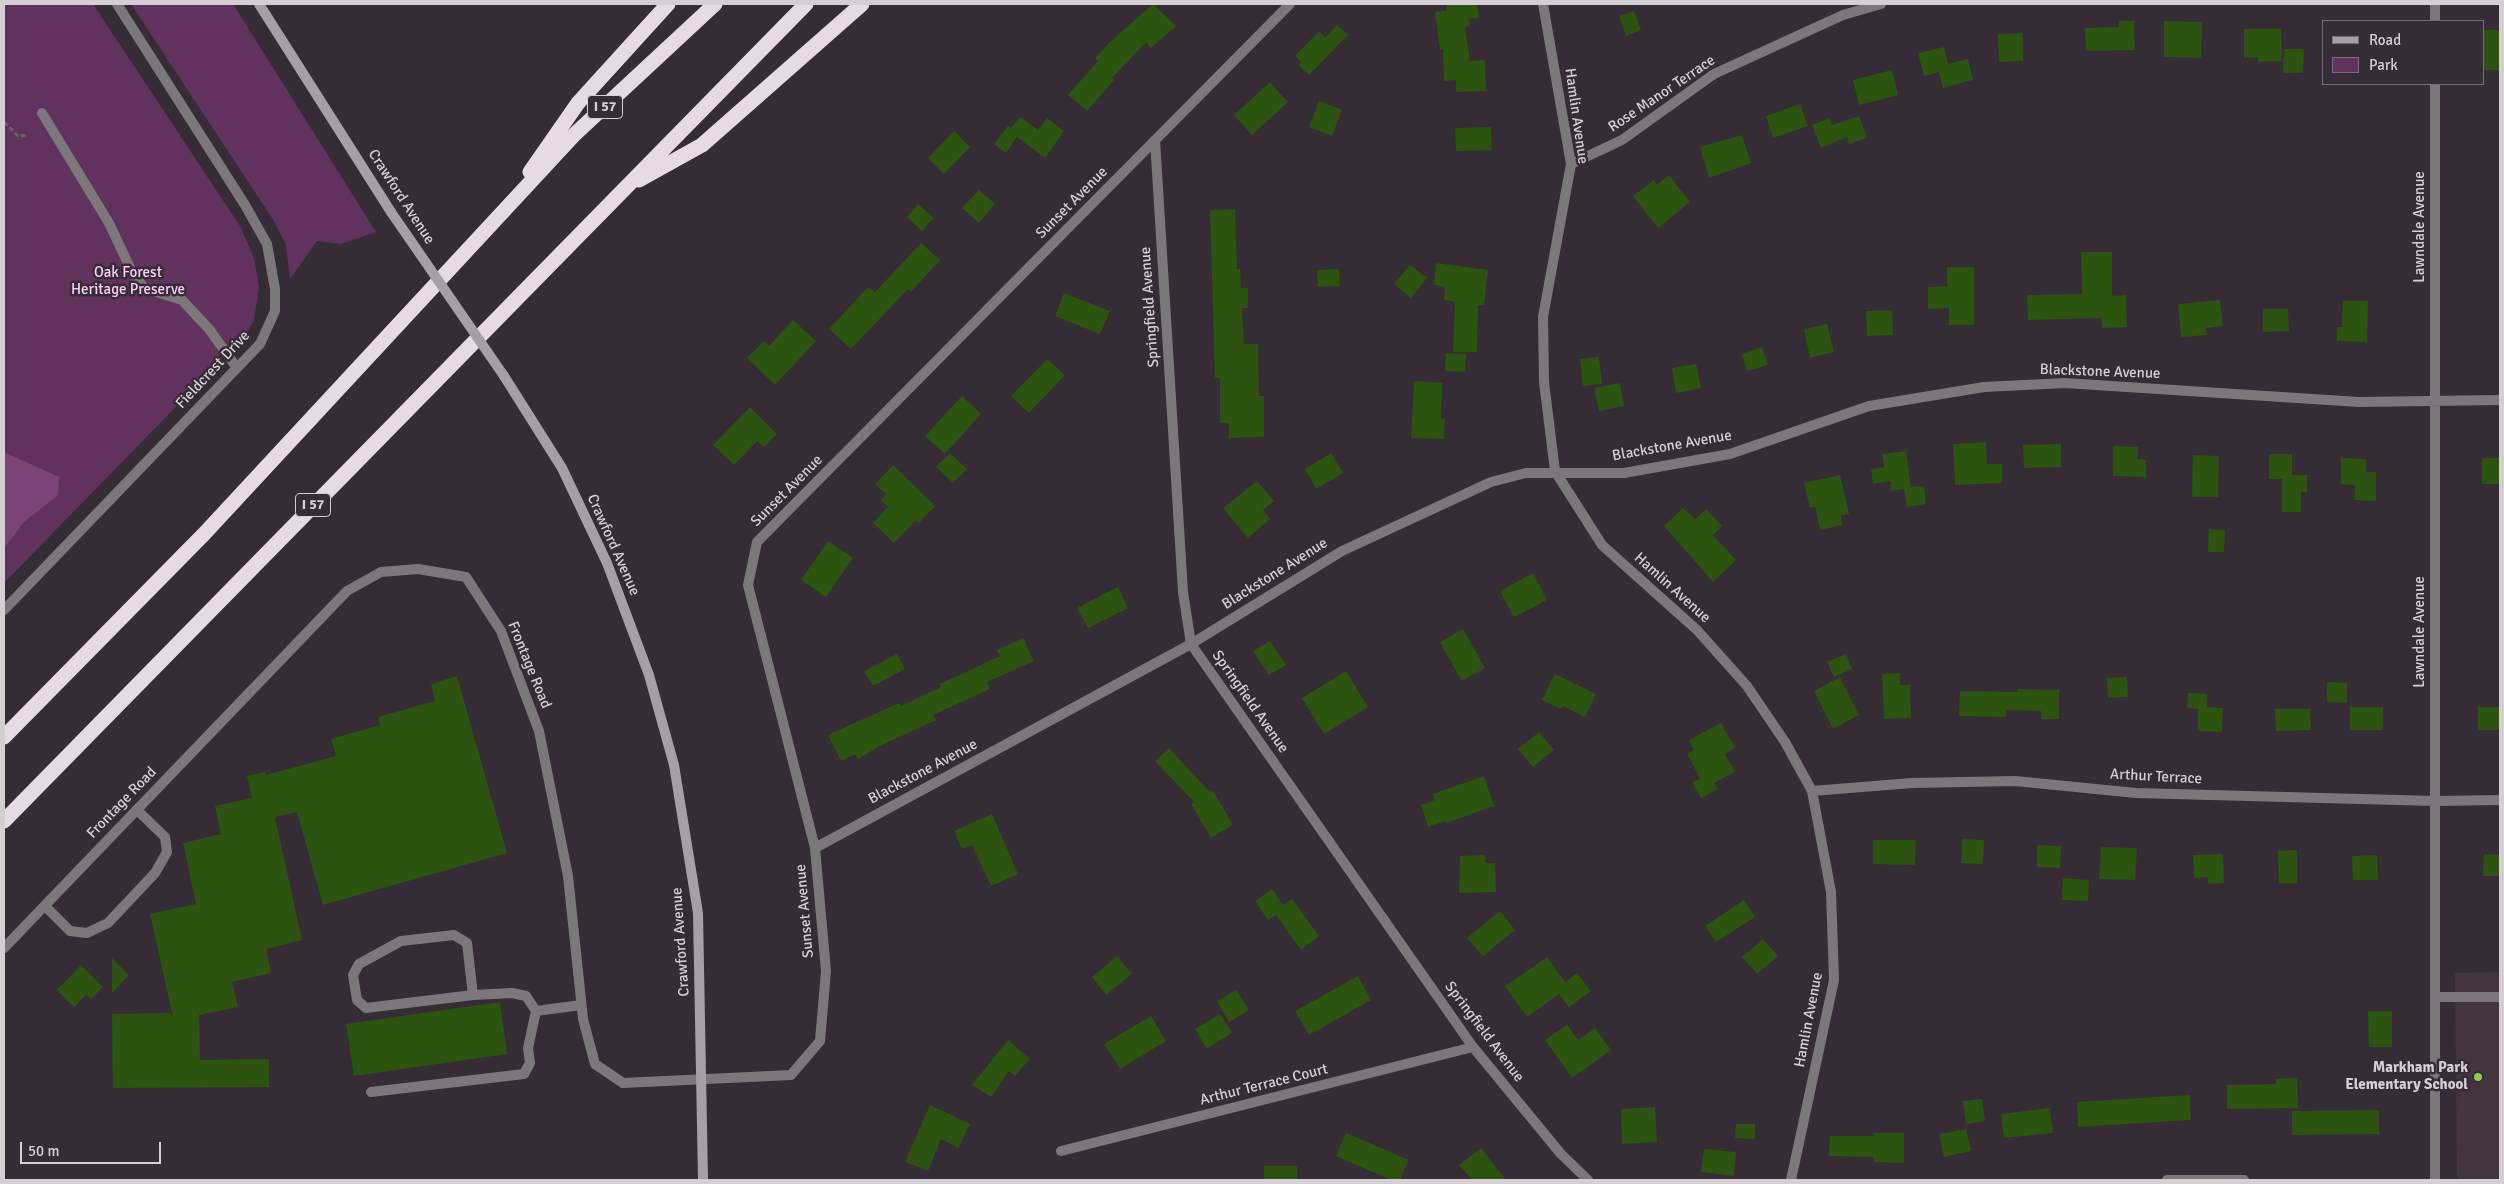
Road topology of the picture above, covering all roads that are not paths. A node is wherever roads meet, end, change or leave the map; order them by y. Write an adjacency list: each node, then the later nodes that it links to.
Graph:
1 (117, 4): 18 (street, Fieldcrest Drive)
2 (259, 4): 39 (main road, Crawford Avenue, bridge)
3 (668, 4): 17 (highway)
4 (715, 4): 17 (highway, I 57)
5 (806, 4): 16 (highway, I 57)
6 (862, 4): 16 (highway)
7 (1290, 4): 14 (street, Sunset Avenue)
8 (1543, 4): 15 (street, Hamlin Avenue)
9 (1881, 4): 15 (street, Rose Manor Terrace)
10 (2435, 4): 11 (street)
11 (2435, 20)
12 (2435, 85): 19 (street, Lawndale Avenue)
13 (42, 113): 18 (street)
14 (1155, 140): 23 (street, Springfield Avenue); 30 (street, Sunset Avenue)
15 (1571, 164): 21 (street, Hamlin Avenue)
16 (623, 190): 29 (highway, I 57)
17 (500, 216): 24 (highway, I 57)
18 (237, 368): 22 (street, Fieldcrest Drive)
19 (2435, 400): 20 (street, Blackstone Avenue); 21 (street, Blackstone Avenue); 27 (street, Lawndale Avenue)
20 (2500, 400)
21 (1554, 472): 23 (street, Blackstone Avenue); 25 (street, Hamlin Avenue)
22 (4, 610)
23 (1191, 644): 30 (street, Blackstone Avenue); 38 (street, Springfield Avenue)
24 (4, 737)
25 (1812, 791): 27 (street, Arthur Terrace); 44 (street, Hamlin Avenue)
26 (2500, 800): 27 (street, Arthur Terrace)
27 (2435, 801): 34 (street, Lawndale Avenue)
28 (137, 810): 31 (street, Frontage Road); 31 (street); 36 (street, Frontage Road)
29 (4, 821)
30 (815, 848): 39 (street, Sunset Avenue)
31 (44, 906): 32 (street, Frontage Road)
32 (4, 948)
33 (473, 995): 33 (street); 37 (street)
34 (2435, 997): 35 (street); 47 (street, Lawndale Avenue)
35 (2500, 997)
36 (581, 1005): 37 (street); 39 (street, Frontage Road)
37 (536, 1011): 40 (street)
38 (1473, 1048): 41 (street, Arthur Terrace Court); 43 (street, Springfield Avenue)
39 (702, 1079): 42 (main road, Crawford Avenue)
40 (371, 1092)
41 (1061, 1151)
42 (703, 1180)
43 (1588, 1180)
44 (1791, 1180)
45 (2168, 1180): 46 (street)
46 (2244, 1180)
47 (2435, 1180)

